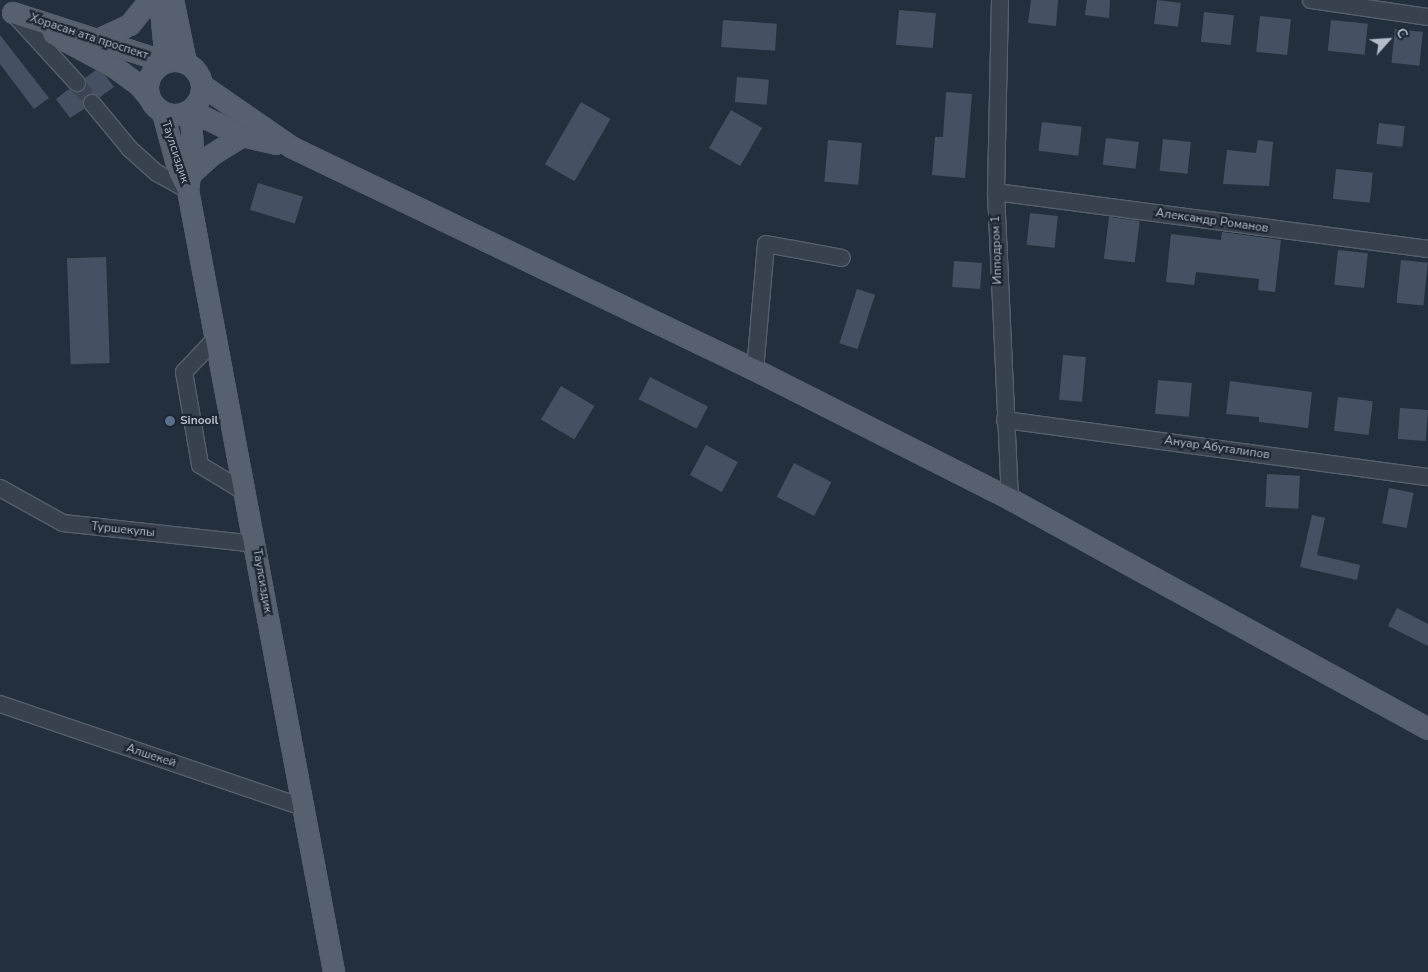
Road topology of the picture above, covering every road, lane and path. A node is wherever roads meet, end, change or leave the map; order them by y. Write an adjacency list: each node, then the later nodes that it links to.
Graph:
1 (150, 0): 8 (main road)
2 (160, 0): 9 (main road)
3 (173, 0): 10 (main road)
4 (1000, 0): 20 (street, Ипподром 1)
5 (1311, 0): 7 (street)
6 (6, 10): 8 (main road, Хорасан ата проспект); 11 (street); 13 (main road, Хорасан ата проспект)
7 (1428, 17)
8 (100, 39): 9 (main road, Хорасан ата проспект)
9 (166, 62): 10 (main road); 13 (main road)
10 (186, 63): 12 (main road)
11 (77, 84)
12 (202, 86): 15 (main road); 18 (main road)
13 (149, 96): 16 (main road)
14 (92, 103): 19 (street)
15 (191, 111): 16 (main road); 17 (main road); 19 (main road, Таулсиздик)
16 (163, 113): 19 (main road, Таулсиздик)
17 (242, 136): 18 (main road); 19 (main road)
18 (293, 148): 24 (main road)
19 (190, 182): 23 (main road, Таулсиздик)
20 (996, 192): 21 (street, Александр Романов); 25 (street, Ипподром 1)
21 (1428, 249)
22 (842, 258): 24 (street)
23 (217, 337): 28 (main road, Таулсиздик); 28 (street)
24 (755, 370): 29 (main road)
25 (1005, 420): 26 (street, Ануар Абуталипов); 29 (street, Ипподром 1)
26 (1428, 476)
27 (0, 488): 30 (street, Туршекулы)
28 (245, 492): 30 (main road, Таулсиздик)
29 (1010, 499): 32 (main road)
30 (255, 544): 33 (main road, Таулсиздик)
31 (0, 704): 33 (street, Алшекей)
32 (1428, 729)
33 (303, 807): 34 (main road, Таулсиздик)
34 (334, 972)

